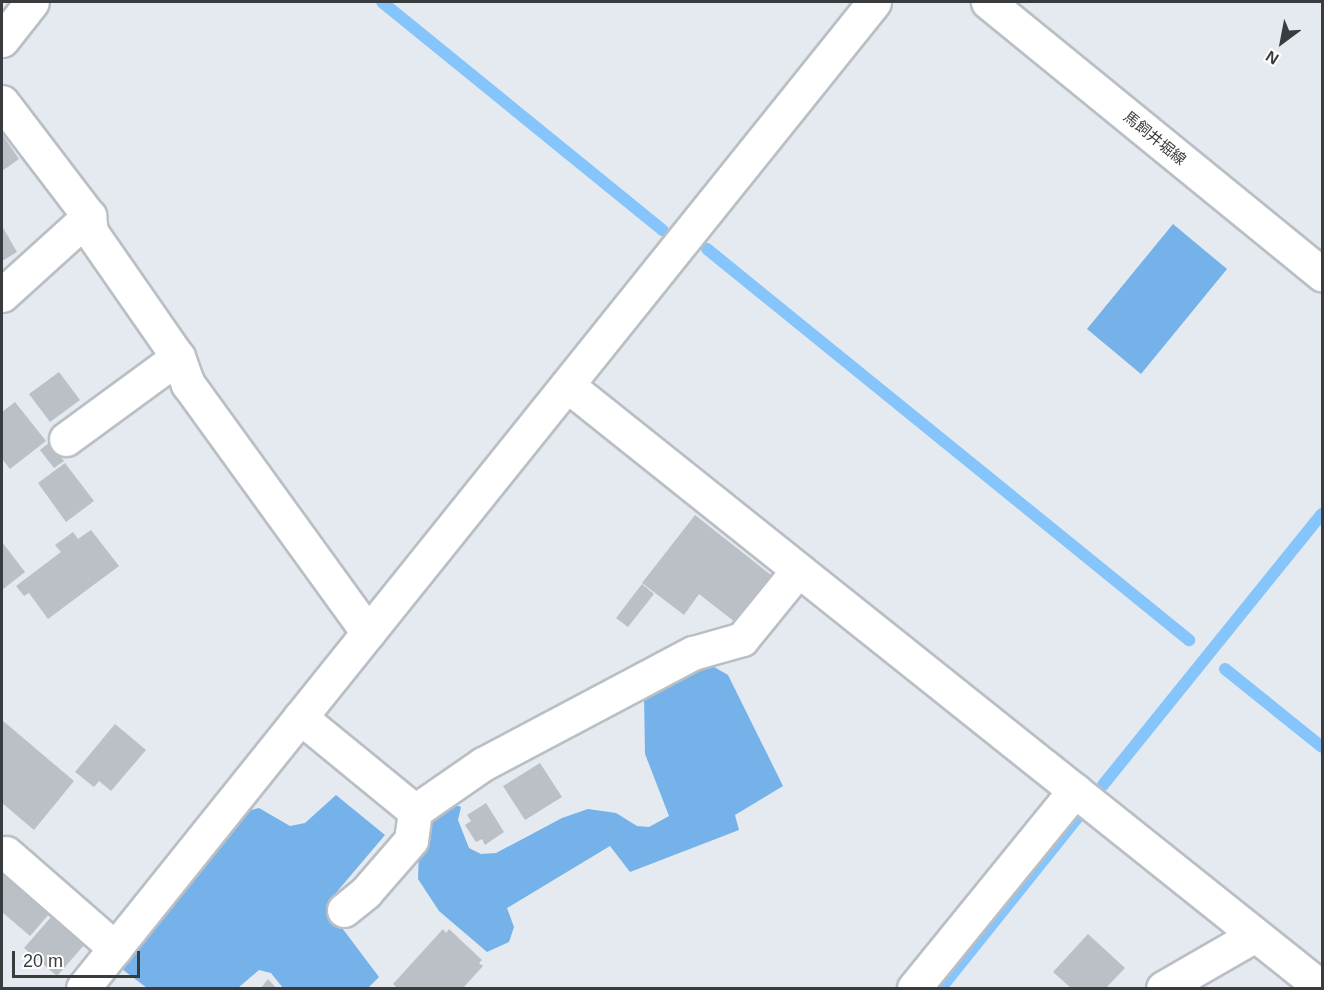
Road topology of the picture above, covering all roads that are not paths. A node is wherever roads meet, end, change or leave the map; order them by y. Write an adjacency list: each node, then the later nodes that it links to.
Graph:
1 (32, 2): 4 (street)
2 (874, 2): 10 (street)
3 (988, 2): 7 (street, 馬飼井堀線)
4 (2, 40)
5 (2, 102): 6 (street)
6 (88, 216): 8 (street); 9 (street)
7 (1323, 274)
8 (2, 295)
9 (178, 357): 11 (street); 13 (street)
10 (567, 385): 12 (street); 13 (street)
11 (66, 439)
12 (798, 570): 15 (street); 16 (street)
13 (368, 633): 14 (street)
14 (300, 717): 16 (street); 20 (street)
15 (1075, 790): 19 (street); 22 (street)
16 (416, 811): 18 (street)
17 (6, 853): 20 (street)
18 (344, 910)
19 (1255, 934): 23 (street); 24 (street)
20 (115, 948): 21 (street)
21 (82, 988)
22 (914, 988)
23 (1163, 988)
24 (1323, 988)

